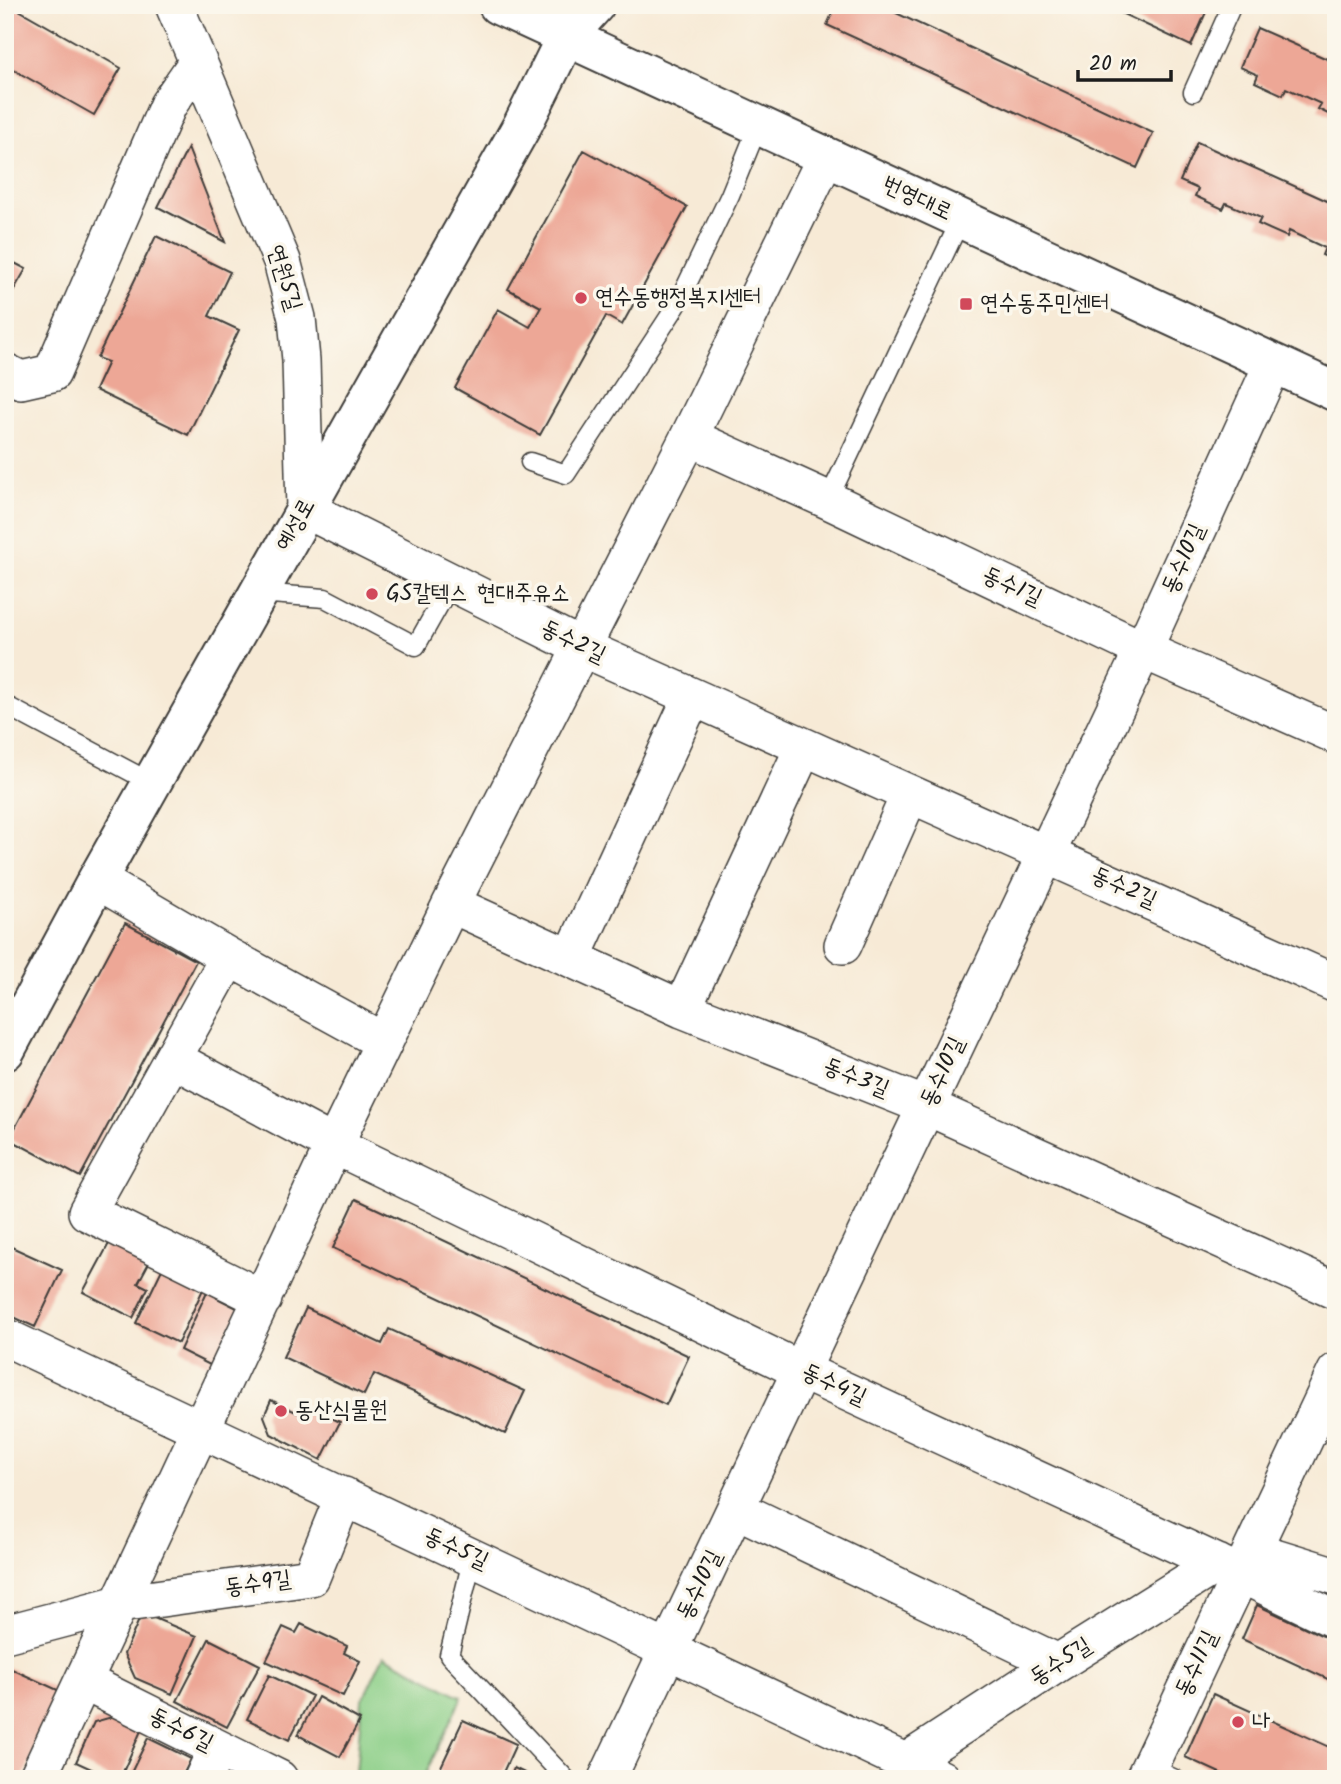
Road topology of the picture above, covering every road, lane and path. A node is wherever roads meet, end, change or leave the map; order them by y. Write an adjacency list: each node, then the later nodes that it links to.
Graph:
1 (174, 5): 6 (street, 연원5길)
2 (498, 5): 5 (street, 번영대로)
3 (595, 5): 5 (street, 예성로)
4 (1232, 5): 7 (lane)
5 (566, 37): 8 (street, 번영대로); 17 (street, 예성로)
6 (197, 63): 12 (street); 17 (street, 연원5길)
7 (1193, 92)
8 (758, 126): 9 (street, 번영대로); 15 (lane)
9 (826, 157): 10 (street, 번영대로); 14 (street)
10 (961, 219): 11 (street, 번영대로); 16 (lane)
11 (1273, 364): 13 (street, 번영대로); 21 (street, 동수10길)
12 (5, 372)
13 (1336, 392)
14 (689, 437): 16 (street, 동수1길); 20 (street)
15 (530, 462)
16 (828, 499): 21 (street, 동수1길)
17 (305, 509): 18 (street, 동수2길); 19 (street, 예성로)
18 (452, 582): 19 (lane); 20 (street, 동수2길)
19 (257, 593): 26 (street, 예성로)
20 (583, 648): 22 (street, 동수2길); 30 (street)
21 (1143, 649): 24 (street, 동수1길); 28 (street, 동수10길)
22 (692, 696): 25 (street, 동수2길); 33 (street)
23 (5, 705): 26 (lane)
24 (1336, 735)
25 (804, 747): 27 (street, 동수2길); 35 (street)
26 (152, 783): 29 (street, 예성로)
27 (910, 794): 28 (street, 동수2길); 31 (street)
28 (1047, 853): 34 (street, 동수2길); 39 (street, 동수10길)
29 (97, 880): 32 (street); 37 (street, 예성로)
30 (451, 904): 33 (street, 동수3길); 36 (street)
31 (844, 944)
32 (229, 957): 36 (street); 38 (street)
33 (572, 957): 35 (street, 동수3길)
34 (1336, 984)
35 (682, 1009): 39 (street, 동수3길)
36 (384, 1042): 40 (street)
37 (5, 1051)
38 (173, 1059): 40 (street); 42 (street)
39 (926, 1106): 41 (street, 동수3길); 44 (street, 동수10길)
40 (334, 1145): 42 (street); 44 (street, 동수4길)
41 (1336, 1291)
42 (263, 1299): 46 (street)
43 (5, 1337): 46 (street, 동수5길)
44 (802, 1371): 48 (street, 동수10길); 50 (street, 동수4길)
45 (1336, 1372): 50 (street, 동수11길)
46 (203, 1429): 47 (street, 동수5길); 52 (street)
47 (344, 1496): 49 (street, 동수5길); 52 (street, 동수9길)
48 (736, 1509): 55 (street, 동수10길); 56 (street)
49 (474, 1556): 55 (street, 동수5길); 63 (lane)
50 (1237, 1562): 51 (street); 53 (street, 동수4길); 56 (street, 동수5길); 60 (street, 동수11길)
51 (1336, 1576)
52 (119, 1604): 54 (street); 57 (street)
53 (1336, 1620)
54 (5, 1634)
55 (668, 1650): 59 (street, 동수5길); 64 (street, 동수10길)
56 (1058, 1663): 59 (street, 동수5길)
57 (83, 1681): 58 (street, 동수6길); 61 (street)
58 (210, 1763): 62 (street, 동수6길)
59 (897, 1770): 65 (street, 동수5길)
60 (1156, 1775)
61 (37, 1779)
62 (279, 1779)
63 (566, 1779)
64 (607, 1779)
65 (941, 1779)

